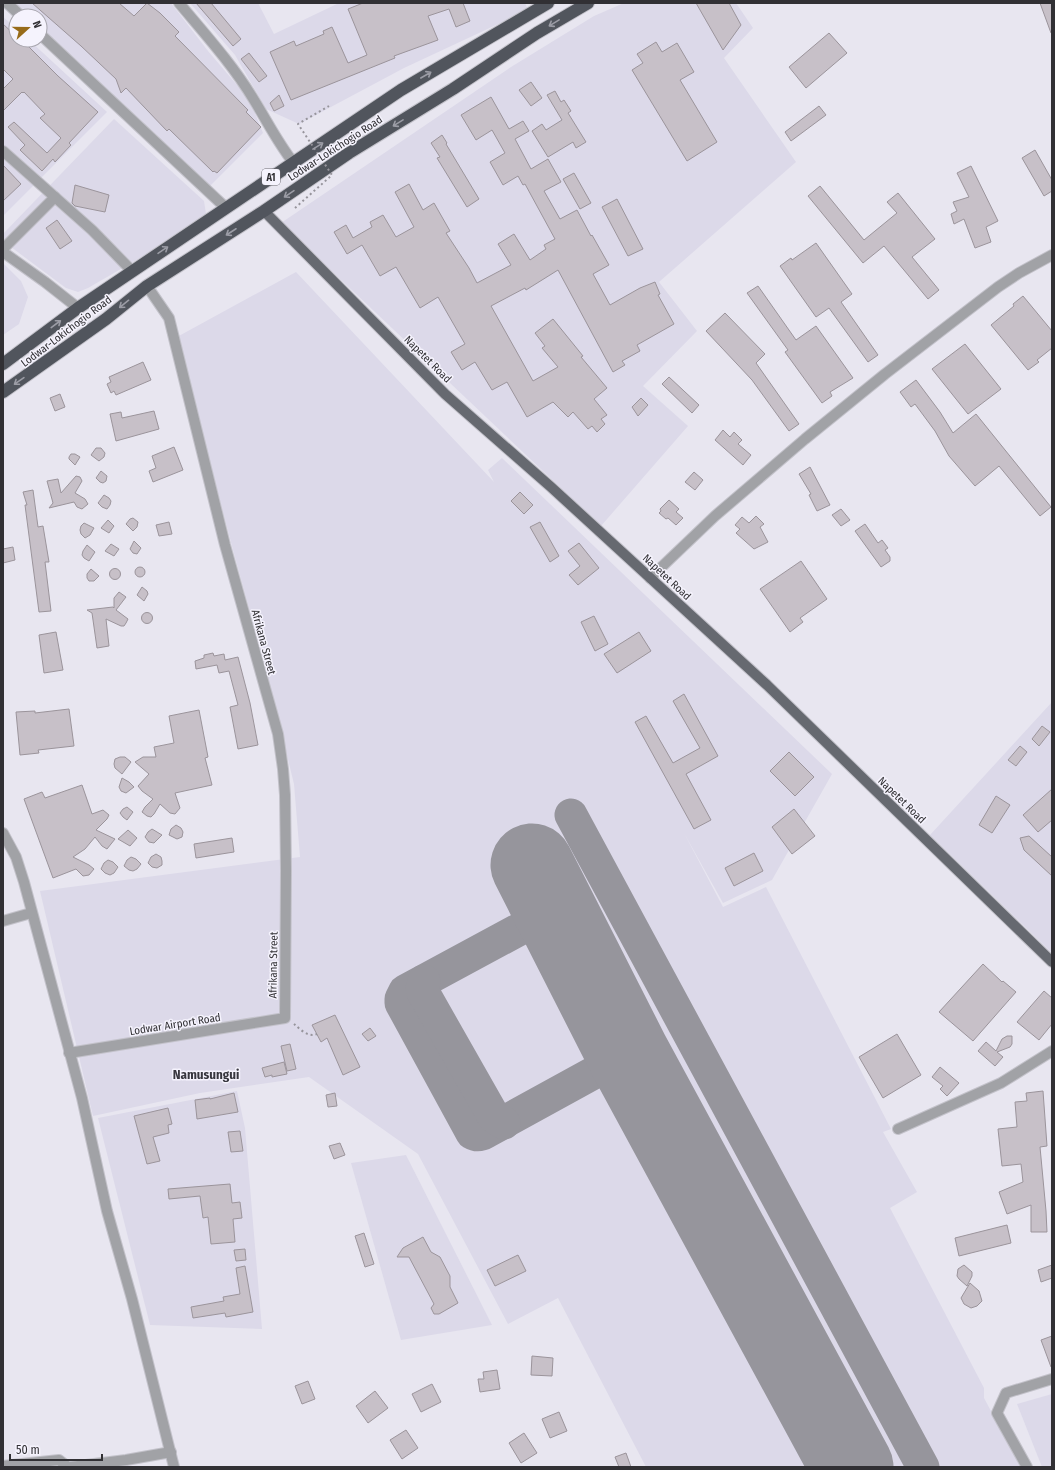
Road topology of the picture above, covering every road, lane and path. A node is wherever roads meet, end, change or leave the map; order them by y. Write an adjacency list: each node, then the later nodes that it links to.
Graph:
1 (179, 3): 7 (street)
2 (548, 3): 7 (highway, Lodwar-Lokichogio Road / A1, one-way to 2)
3 (588, 3): 11 (highway, Lodwar-Lokichogio Road / A1, one-way to 11)
4 (48, 41): 9 (street)
5 (329, 106): 10 (path, bridge)
6 (3, 151): 8 (street)
7 (293, 162): 9 (highway, Lodwar-Lokichogio Road / A1)
8 (55, 197): 12 (street); 15 (street)
9 (226, 208): 15 (highway, Lodwar-Lokichogio Road / A1, one-way to 9)
10 (295, 208)
11 (264, 211): 16 (highway, Lodwar-Lokichogio Road / A1, one-way to 16); 20 (main road, Napetet Road)
12 (3, 249)
13 (3, 252): 17 (street)
14 (1052, 255): 20 (street)
15 (132, 271): 17 (highway, Lodwar-Lokichogio Road / A1)
16 (146, 286): 19 (highway, Lodwar-Lokichogio Road / A1, one-way to 19); 25 (street, Afrikana Street)
17 (78, 308): 18 (highway, Lodwar-Lokichogio Road / A1, one-way to 17)
18 (3, 364)
19 (3, 392)
20 (650, 578): 24 (main road, Napetet Road)
21 (3, 833): 22 (street)
22 (31, 913): 23 (street); 28 (street)
23 (3, 921)
24 (1052, 962)
25 (284, 1018): 26 (path); 28 (street, Lodwar Airport Road)
26 (317, 1034)
27 (1052, 1051): 29 (street)
28 (69, 1053): 31 (street)
29 (898, 1129)
30 (1052, 1379): 35 (street)
31 (171, 1452): 33 (street); 34 (street)
32 (3, 1466): 33 (street)
33 (69, 1467)
34 (174, 1467)
35 (1027, 1467)

